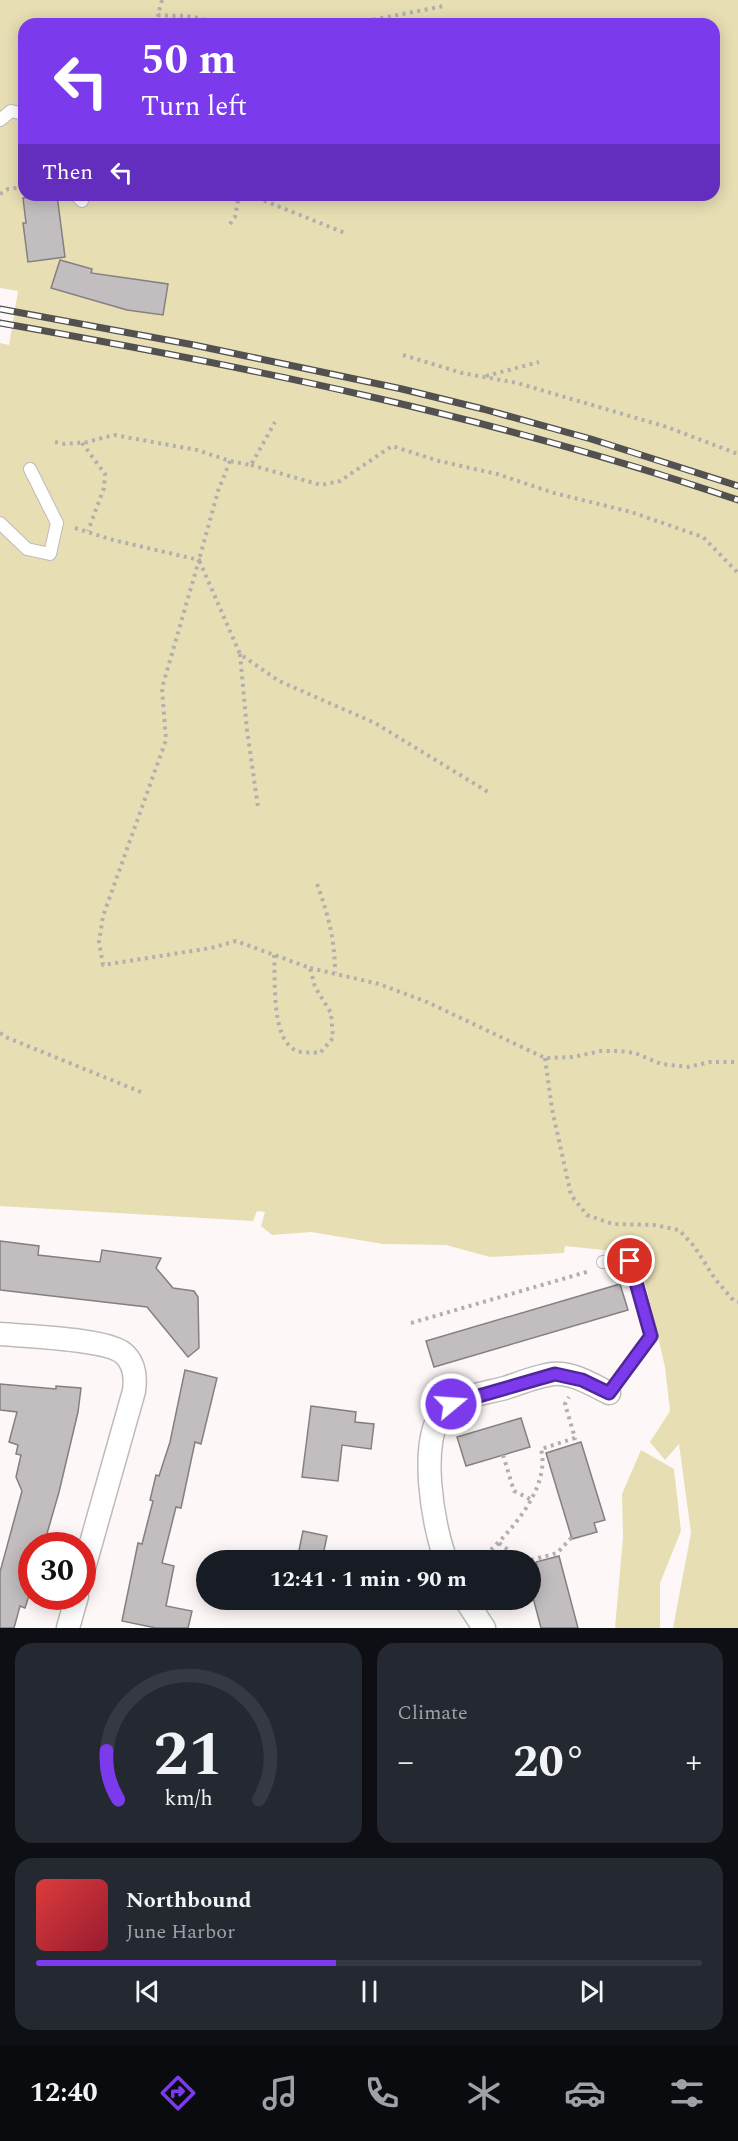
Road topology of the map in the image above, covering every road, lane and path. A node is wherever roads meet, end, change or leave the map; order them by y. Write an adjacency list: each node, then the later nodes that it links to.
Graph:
1 (162, 0): 3 (path)
2 (444, 6): 4 (path)
3 (204, 18)
4 (382, 18)
5 (18, 113): 6 (lane)
6 (0, 120)
7 (18, 188): 8 (path)
8 (0, 194)
9 (237, 201): 11 (path)
10 (265, 201): 12 (path)
11 (230, 224)
12 (345, 233)
13 (403, 355): 15 (path)
14 (539, 362): 15 (path)
15 (483, 377): 19 (path)
16 (275, 422): 21 (path)
17 (55, 442): 18 (path)
18 (82, 442): 20 (path); 25 (path)
19 (738, 454)
20 (230, 461): 21 (path); 26 (path)
21 (251, 465): 27 (path)
22 (30, 469): 24 (lane)
23 (0, 523): 24 (lane)
24 (57, 523): 25 (path)
25 (88, 531): 26 (path)
26 (199, 560): 28 (path); 32 (path)
27 (738, 573)
28 (240, 654): 29 (path); 30 (path)
29 (488, 792)
30 (258, 807)
31 (317, 884): 34 (path)
32 (274, 955): 33 (path); 33 (path)
33 (310, 968): 34 (path)
34 (335, 972): 36 (path)
35 (0, 1033): 38 (path)
36 (545, 1058): 37 (path); 40 (path)
37 (738, 1062)
38 (141, 1092)
39 (603, 1262): 41 (path); 43 (lane)
40 (738, 1302)
41 (411, 1323)
42 (0, 1334): 47 (street)
43 (609, 1393): 50 (street)
44 (571, 1424): 46 (path)
45 (503, 1455): 46 (path)
46 (530, 1499): 49 (path)
47 (94, 1532)
48 (573, 1535): 53 (path)
49 (500, 1543): 51 (path); 52 (path)
50 (443, 1550)
51 (492, 1550)
52 (509, 1550)
53 (541, 1557)
54 (73, 1610): 56 (street)
55 (472, 1610): 57 (street)
56 (68, 1628)
57 (484, 1628)

